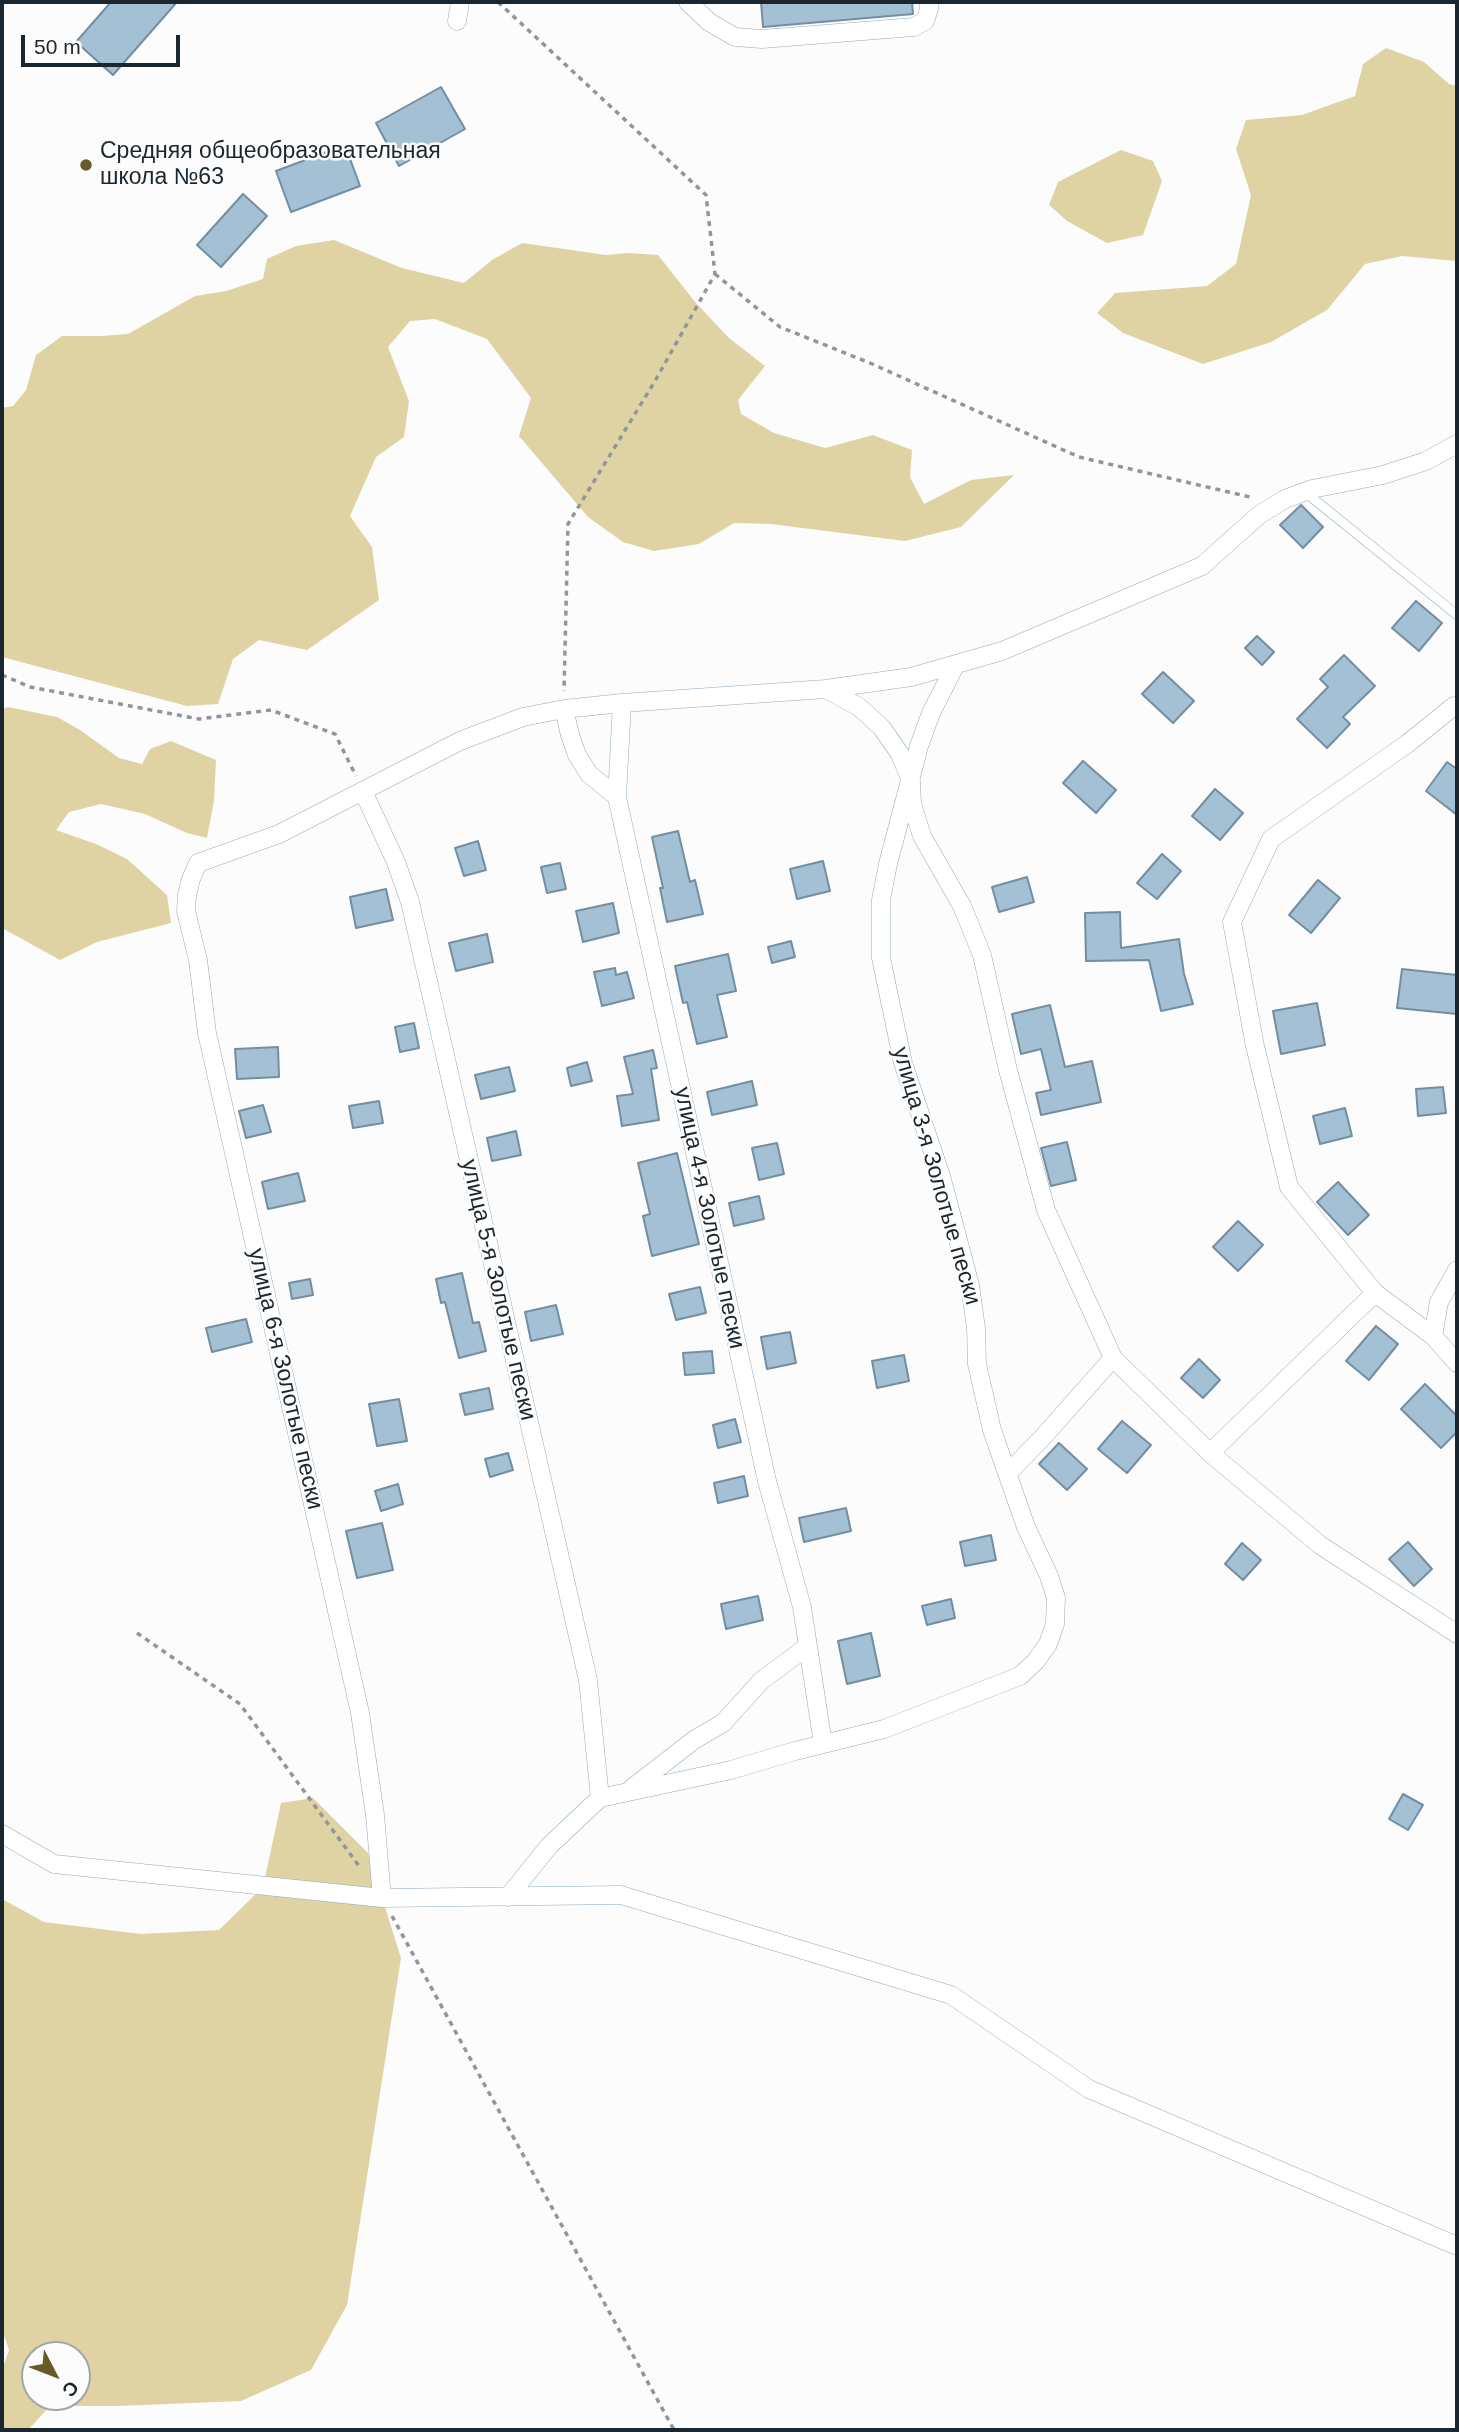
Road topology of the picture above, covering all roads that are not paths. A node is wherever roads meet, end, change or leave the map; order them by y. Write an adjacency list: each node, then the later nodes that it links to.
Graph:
1 (460, 2): 4 (street)
2 (688, 2): 3 (street)
3 (929, 2)
4 (457, 21)
5 (1457, 444): 6 (street)
6 (1305, 492): 7 (lane); 8 (street)
7 (1457, 615)
8 (955, 666): 9 (street); 13 (street, улица 3-я Золотые пески)
9 (825, 689): 11 (street); 13 (street)
10 (1456, 702): 17 (street)
11 (622, 703): 12 (street); 15 (street, улица 4-я Золотые пески)
12 (564, 709): 14 (street); 15 (street)
13 (911, 781): 19 (street); 22 (street, улица 3-я Золотые пески)
14 (363, 790): 27 (street, улица 5-я Золотые пески); 30 (street, улица 6-я Золотые пески)
15 (617, 797): 24 (street, улица 4-я Золотые пески)
16 (1457, 1270): 18 (street)
17 (1375, 1293): 18 (street); 21 (street)
18 (1433, 1336): 20 (street)
19 (1113, 1358): 21 (street); 22 (street)
20 (1457, 1363)
21 (1210, 1453): 23 (street)
22 (1008, 1473): 25 (street, улица 3-я Золотые пески)
23 (1457, 1634)
24 (808, 1646): 25 (street, улица 4-я Золотые пески); 26 (street)
25 (823, 1744): 26 (street, улица 3-я Золотые пески)
26 (627, 1792): 27 (street, улица 3-я Золотые пески)
27 (600, 1798): 29 (street)
28 (2, 1835): 30 (street)
29 (508, 1897): 30 (street); 31 (street)
30 (382, 1898)
31 (1457, 2246)

